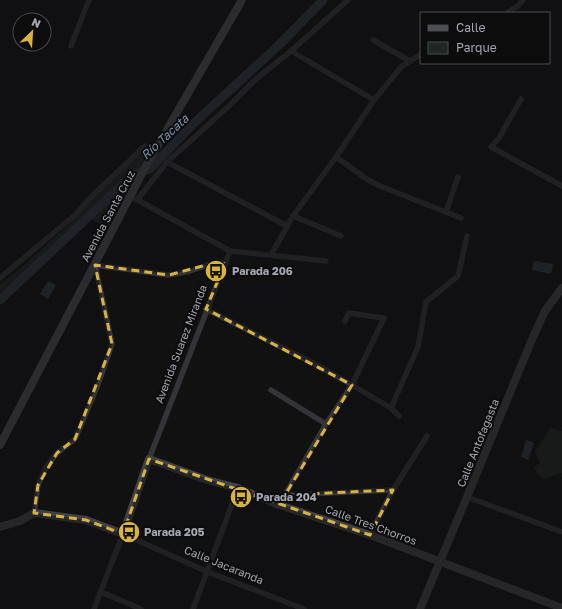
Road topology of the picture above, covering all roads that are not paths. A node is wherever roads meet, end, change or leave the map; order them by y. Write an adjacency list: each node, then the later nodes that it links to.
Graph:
1 (89, 0): 7 (street)
2 (242, 0): 18 (main road, Avenida Santa Cruz)
3 (348, 0): 8 (street)
4 (522, 0): 5 (street)
5 (508, 12)
6 (373, 40): 10 (street)
7 (71, 46)
8 (291, 51): 12 (street); 15 (street)
9 (420, 55): 10 (street)
10 (410, 60): 12 (street)
11 (521, 98): 17 (street)
12 (374, 100): 14 (street)
13 (145, 146): 30 (street)
14 (336, 157): 19 (street); 20 (street)
15 (168, 162): 18 (street); 22 (street)
16 (458, 177): 19 (street)
17 (562, 186)
18 (134, 198): 25 (street); 29 (main road, Avenida Santa Cruz)
19 (446, 212): 21 (street)
20 (293, 216): 22 (street); 23 (street)
21 (461, 218)
22 (287, 226): 26 (street)
23 (341, 236)
24 (467, 236): 36 (street)
25 (230, 251): 26 (street); 28 (street, Avenida Suarez Miranda)
26 (271, 255): 27 (street)
27 (326, 261)
28 (225, 264): 29 (street); 32 (street, Avenida Suarez Miranda)
29 (95, 265): 40 (main road, Avenida Santa Cruz); 47 (street)
30 (0, 278)
31 (561, 292): 45 (main road, Calle Antofagasta)
32 (206, 309): 34 (street); 41 (street, Avenida Suarez Miranda)
33 (345, 321): 34 (street)
34 (352, 385): 36 (street); 38 (street)
35 (270, 390): 38 (street)
36 (391, 408): 37 (street)
37 (399, 416)
38 (326, 424): 44 (street)
39 (427, 436): 43 (street)
40 (0, 445)
41 (149, 459): 42 (main road, Calle Tres Chorros); 50 (main road, Avenida Suarez Miranda)
42 (238, 488): 46 (main road, Calle Tres Chorros); 53 (street)
43 (393, 490): 44 (street); 51 (street)
44 (284, 495): 46 (street)
45 (467, 498): 49 (street); 52 (main road, Calle Antofagasta)
46 (279, 504): 51 (main road, Calle Tres Chorros)
47 (34, 513): 48 (main road); 50 (main road, Calle Jacaranda)
48 (0, 527)
49 (562, 532)
50 (123, 534): 53 (street, Calle Jacaranda); 54 (street, Avenida Suarez Miranda)
51 (370, 535): 52 (main road, Calle Tres Chorros)
52 (440, 562): 55 (main road, Calle Tres Chorros); 60 (main road, Calle Antofagasta)
53 (208, 572): 58 (street); 59 (street, Calle Jacaranda)
54 (101, 592): 56 (street, Avenida Suarez Miranda); 57 (street)
55 (562, 608)
56 (94, 609)
57 (141, 609)
58 (193, 609)
59 (304, 609)
60 (420, 609)

